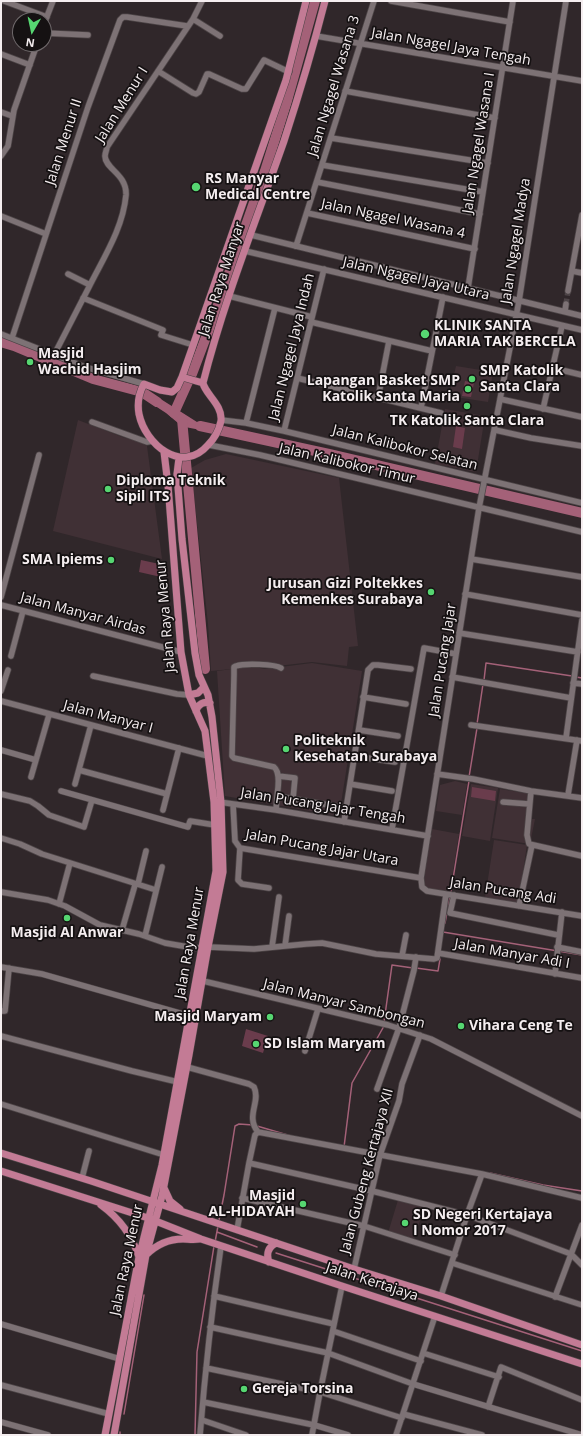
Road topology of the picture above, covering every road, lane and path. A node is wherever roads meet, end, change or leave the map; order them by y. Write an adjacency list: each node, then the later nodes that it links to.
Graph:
1 (4, 1): 10 (street)
2 (53, 1): 11 (street)
3 (202, 1): 12 (street, Jalan Menur I)
4 (306, 1): 25 (main road, Jalan Raya Manyar)
5 (325, 1): 18 (main road, Jalan Raya Manyar)
6 (374, 1): 19 (street, Jalan Ngagel Wasana 3)
7 (391, 1): 13 (street)
8 (513, 1): 13 (street, Jalan Ngagel Wasana I)
9 (566, 1): 26 (street, Jalan Ngagel Madya)
10 (34, 12)
11 (49, 12)
12 (193, 19): 14 (street, Jalan Menur I); 17 (street)
13 (510, 22): 23 (street, Jalan Ngagel Wasana I)
14 (187, 26): 24 (street, Jalan Menur I); 43 (street, Jalan Menur II)
15 (52, 33): 16 (street)
16 (88, 35)
17 (220, 36)
18 (316, 36): 19 (street, Jalan Ngagel Jaya Tengah); 44 (main road, Jalan Raya Manyar)
19 (360, 44): 23 (street, Jalan Ngagel Jaya Tengah); 28 (street, Jalan Ngagel Wasana 3)
20 (34, 52): 22 (street)
21 (1, 54): 22 (street)
22 (30, 65): 30 (street)
23 (502, 68): 26 (street, Jalan Ngagel Jaya Tengah); 31 (street, Jalan Ngagel Wasana I)
24 (158, 71): 25 (street); 52 (street, Jalan Menur I)
25 (289, 72): 70 (main road, Jalan Raya Manyar)
26 (555, 76): 27 (street, Jalan Ngagel Jaya Tengah); 58 (street, Jalan Ngagel Madya)
27 (582, 81)
28 (345, 91): 31 (street); 32 (street, Jalan Ngagel Wasana 3)
29 (1, 112): 30 (street)
30 (12, 116): 33 (street)
31 (495, 118): 34 (street, Jalan Ngagel Wasana I)
32 (330, 138): 34 (street); 35 (street, Jalan Ngagel Wasana 3)
33 (1, 156)
34 (488, 163): 37 (street, Jalan Ngagel Wasana I)
35 (322, 165): 36 (street, Jalan Ngagel Wasana 3); 37 (street)
36 (317, 182): 38 (street, Jalan Ngagel Wasana 3); 39 (street)
37 (483, 192): 39 (street, Jalan Ngagel Wasana I)
38 (307, 213): 45 (street, Jalan Ngagel Wasana 3); 46 (street, Jalan Ngagel Wasana 4)
39 (480, 214): 46 (street, Jalan Ngagel Wasana I)
40 (582, 215): 42 (street)
41 (1, 216): 43 (street)
42 (581, 228): 49 (street)
43 (46, 234): 68 (street, Jalan Menur II)
44 (250, 235): 45 (street, Jalan Ngagel Jaya Utara); 47 (main road, Jalan Raya Manyar)
45 (295, 246): 53 (street, Jalan Ngagel Jaya Utara)
46 (474, 249): 53 (street, Jalan Ngagel Wasana I)
47 (245, 251): 48 (street, Jalan Ngagel Jaya Utara); 55 (main road, Jalan Raya Manyar)
48 (324, 269): 56 (street, Jalan Ngagel Jaya Utara); 64 (street, Jalan Ngagel Jaya Indah)
49 (572, 271): 50 (street); 54 (street)
50 (582, 273)
51 (68, 274): 52 (street)
52 (90, 285): 57 (street, Jalan Menur I)
53 (468, 288): 58 (street, Jalan Ngagel Jaya Utara)
54 (568, 291)
55 (229, 296): 60 (street); 77 (main road, Jalan Raya Manyar)
56 (443, 297): 62 (street, Jalan Ngagel Jaya Utara); 71 (street)
57 (83, 298): 70 (street); 72 (street, Jalan Menur I)
58 (519, 301): 61 (street, Jalan Ngagel Jaya Utara); 62 (street, Jalan Ngagel Madya)
59 (566, 304): 61 (street)
60 (275, 308): 64 (street); 87 (street, Jalan Ngagel Jaya Indah)
61 (565, 312): 63 (street, Jalan Ngagel Jaya Utara)
62 (516, 316): 65 (street, Jalan Ngagel Jaya Utara); 80 (street, Jalan Ngagel Madya)
63 (582, 316)
64 (311, 320): 69 (street); 76 (street, Jalan Ngagel Jaya Indah)
65 (562, 326): 66 (street, Jalan Ngagel Jaya Utara); 73 (street)
66 (582, 330)
67 (1, 334): 68 (street)
68 (12, 338): 72 (street)
69 (390, 341): 71 (street); 79 (street)
70 (193, 345): 75 (main road, Jalan Raya Manyar)
71 (432, 351): 81 (street)
72 (54, 355): 78 (street)
73 (553, 368): 74 (street); 82 (street)
74 (582, 375)
75 (182, 377): 77 (main road); 78 (main road)
76 (297, 378): 79 (street); 89 (street, Jalan Ngagel Jaya Indah)
77 (203, 383): 85 (main road)
78 (142, 387): 90 (main road)
79 (378, 398): 81 (street)
80 (500, 399): 82 (street); 88 (street, Jalan Ngagel Madya)
81 (421, 408): 83 (street)
82 (544, 409): 84 (street)
83 (441, 413)
84 (582, 417)
85 (221, 421): 87 (street, Jalan Kalibokor Selatan); 91 (main road)
86 (92, 422): 90 (street)
87 (246, 423): 89 (street, Jalan Kalibokor Selatan)
88 (495, 430): 92 (street); 96 (street, Jalan Ngagel Madya)
89 (284, 431): 96 (street, Jalan Kalibokor Selatan)
90 (153, 441): 93 (main road)
91 (209, 445): 95 (main road); 98 (street, Jalan Kalibokor Timur)
92 (582, 446)
93 (164, 452): 95 (main road); 103 (main road, Jalan Raya Menur)
94 (39, 455): 105 (street)
95 (184, 458): 102 (main road, Jalan Raya Menur)
96 (484, 483): 97 (street, Jalan Kalibokor Selatan); 98 (street, Jalan Ngagel Madya)
97 (582, 503)
98 (479, 508): 99 (street, Jalan Kalibokor Timur); 100 (street, Jalan Pucang Jajar)
99 (582, 532)
100 (471, 559): 101 (street); 104 (street, Jalan Pucang Jajar)
101 (582, 577)
102 (188, 588): 103 (main road); 106 (main road, Jalan Raya Menur)
103 (176, 590): 107 (main road, Jalan Raya Menur)
104 (465, 594): 110 (street); 112 (street, Jalan Pucang Jajar)
105 (1, 597)
106 (189, 598): 107 (main road); 125 (main road, Jalan Raya Menur)
107 (178, 600): 113 (main road, Jalan Raya Menur)
108 (1, 605): 109 (street, Jalan Manyar Airdas)
109 (23, 611): 113 (street, Jalan Manyar Airdas); 116 (street)
110 (582, 615)
111 (582, 621): 114 (street)
112 (459, 633): 114 (street); 115 (street, Jalan Pucang Jajar)
113 (181, 652): 127 (main road, Jalan Raya Menur)
114 (578, 652): 122 (street)
115 (456, 654): 123 (street, Jalan Pucang Jajar); 172 (street)
116 (11, 656)
117 (281, 668): 149 (street)
118 (411, 669): 128 (street)
119 (8, 670): 126 (street)
120 (582, 670): 122 (street)
121 (93, 676): 127 (street)
122 (574, 676): 124 (street); 129 (street)
123 (452, 677): 129 (street); 148 (street, Jalan Pucang Jajar)
124 (582, 684)
125 (204, 687): 127 (main road); 131 (main road, Jalan Raya Menur)
126 (1, 691)
127 (189, 695): 133 (main road, Jalan Raya Menur)
128 (363, 697): 132 (street); 137 (street)
129 (571, 698): 139 (street)
130 (1, 701): 134 (street, Jalan Manyar I)
131 (210, 703): 133 (main road); 163 (main road, Jalan Raya Menur)
132 (406, 704)
133 (196, 710): 143 (main road, Jalan Raya Menur)
134 (49, 715): 135 (street, Jalan Manyar I); 145 (street)
135 (91, 725): 141 (street, Jalan Manyar I); 147 (street)
136 (471, 725): 139 (street)
137 (359, 730): 138 (street); 144 (street)
138 (398, 736)
139 (566, 738): 140 (street)
140 (580, 741): 158 (street)
141 (179, 748): 143 (street, Jalan Manyar I); 157 (street)
142 (1, 750): 145 (street)
143 (208, 756): 163 (main road, Jalan Raya Menur)
144 (354, 756): 146 (street); 152 (street)
145 (36, 760): 150 (street)
146 (395, 762)
147 (78, 770): 151 (street); 157 (street)
148 (437, 774): 155 (street); 173 (street, Jalan Pucang Jajar)
149 (278, 776): 159 (street); 161 (street)
150 (31, 777)
151 (75, 784)
152 (350, 784): 154 (street); 167 (street)
153 (61, 791): 162 (street)
154 (392, 791)
155 (531, 791): 158 (street); 166 (street)
156 (1, 794): 162 (street)
157 (167, 794): 168 (street)
158 (568, 795): 160 (street)
159 (277, 796): 161 (street); 169 (street)
160 (582, 798)
161 (293, 799): 167 (street)
162 (92, 800): 171 (street)
163 (217, 802): 165 (street, Jalan Pucang Jajar Tengah); 171 (main road, Jalan Raya Menur); 200 (main road, Jalan Raya Menur)
164 (503, 802): 166 (street)
165 (233, 804): 169 (street, Jalan Pucang Jajar Tengah); 176 (street, Jalan Pucang Jajar Utara)
166 (529, 804): 175 (street)
167 (346, 808): 170 (street)
168 (163, 810)
169 (276, 810): 170 (street, Jalan Pucang Jajar Tengah)
170 (344, 822): 172 (street, Jalan Pucang Jajar Tengah)
171 (215, 825): 200 (main road, Jalan Raya Menur)
172 (392, 829): 173 (street, Jalan Pucang Jajar Tengah)
173 (428, 836): 181 (street, Jalan Pucang Jajar)
174 (1, 838): 179 (street)
175 (532, 845): 178 (street); 190 (street)
176 (240, 848): 181 (street, Jalan Pucang Jajar Utara); 184 (street)
177 (146, 851): 182 (street)
178 (582, 856)
179 (70, 863): 182 (street); 189 (street)
180 (162, 867): 185 (street)
181 (421, 878): 183 (street, Jalan Pucang Jajar)
182 (136, 884): 185 (street); 194 (street)
183 (422, 887): 187 (street, Jalan Pucang Adi)
184 (269, 888)
185 (156, 890): 197 (street)
186 (1, 892): 189 (street)
187 (449, 895): 190 (street, Jalan Pucang Adi); 196 (street); 203 (street)
188 (279, 897): 199 (street)
189 (59, 904): 194 (street)
190 (519, 906): 191 (street, Jalan Pucang Adi)
191 (562, 912): 193 (street, Jalan Pucang Adi); 196 (street)
192 (289, 916): 198 (street)
193 (582, 916)
194 (122, 930): 197 (street)
195 (406, 935): 204 (street)
196 (558, 935): 201 (street)
197 (145, 936): 200 (street)
198 (285, 946): 199 (street); 204 (street)
199 (272, 947): 200 (street)
200 (205, 948): 210 (main road, Jalan Raya Menur); 213 (main road, Jalan Raya Menur)
201 (557, 949): 202 (street); 208 (street)
202 (582, 952)
203 (440, 954): 205 (street); 208 (street, Jalan Manyar Adi I)
204 (402, 956): 205 (street)
205 (416, 959): 214 (street)
206 (1, 967): 207 (street)
207 (9, 968): 212 (street); 213 (street)
208 (555, 974): 209 (street, Jalan Manyar Adi I)
209 (582, 978)
210 (203, 981): 211 (street, Jalan Manyar Sambongan); 218 (main road, Jalan Raya Menur)
211 (318, 1009): 214 (street, Jalan Manyar Sambongan); 217 (street)
212 (1, 1011)
213 (190, 1016): 218 (main road, Jalan Raya Menur)
214 (399, 1028): 215 (street, Jalan Manyar Sambongan); 221 (street)
215 (420, 1035): 223 (street, Jalan Manyar Sambongan); 227 (street, Jalan Gubeng Kertajaya XII)
216 (1, 1036): 220 (street)
217 (305, 1051)
218 (186, 1055): 219 (main road, Jalan Raya Menur); 220 (main road, Jalan Raya Menur)
219 (187, 1067): 224 (street); 233 (main road, Jalan Raya Menur)
220 (178, 1082): 228 (main road, Jalan Raya Menur)
221 (377, 1088)
222 (1, 1104): 228 (street)
223 (582, 1116)
224 (257, 1134): 227 (street); 229 (street)
225 (89, 1151): 232 (street)
226 (1, 1153): 232 (main road, Jalan Kertajaya)
227 (381, 1154): 231 (street); 234 (street, Jalan Gubeng Kertajaya XII)
228 (164, 1155): 238 (main road, Jalan Raya Menur)
229 (248, 1163): 234 (street); 235 (street)
230 (1, 1171): 237 (main road, Jalan Kertajaya)
231 (482, 1174): 236 (street); 240 (street)
232 (82, 1178): 238 (main road, Jalan Kertajaya)
233 (164, 1186): 238 (main road, Jalan Raya Menur); 239 (main road)
234 (372, 1190): 240 (street); 243 (street, Jalan Gubeng Kertajaya XII)
235 (242, 1198): 243 (street); 244 (street)
236 (582, 1198)
237 (96, 1201): 241 (main road, Jalan Kertajaya); 250 (main road)
238 (156, 1203): 239 (main road, Jalan Kertajaya); 241 (main road, Jalan Raya Menur)
239 (188, 1214): 244 (main road, Jalan Kertajaya)
240 (467, 1215): 248 (street); 249 (street)
241 (151, 1219): 245 (main road, Jalan Kertajaya); 250 (main road, Jalan Raya Menur)
242 (582, 1225): 249 (street)
243 (364, 1226): 248 (street); 254 (street, Jalan Gubeng Kertajaya XII)
244 (235, 1230): 246 (main road, Jalan Kertajaya)
245 (204, 1240): 247 (main road, Jalan Kertajaya); 250 (main road)
246 (276, 1243): 251 (main road); 254 (main road, Jalan Kertajaya)
247 (221, 1246): 251 (main road, Jalan Kertajaya); 256 (street)
248 (455, 1254): 252 (street)
249 (571, 1254): 253 (street); 258 (street)
250 (142, 1256): 268 (main road, Jalan Raya Menur); 273 (main road, Jalan Raya Menur)
251 (269, 1262): 255 (main road, Jalan Kertajaya)
252 (452, 1263): 257 (street); 258 (street)
253 (582, 1265)
254 (354, 1269): 257 (main road, Jalan Kertajaya)
255 (342, 1286): 260 (main road, Jalan Kertajaya); 262 (street)
256 (214, 1296): 262 (street); 263 (street)
257 (441, 1296): 265 (main road, Jalan Kertajaya)
258 (555, 1297): 259 (street)
259 (582, 1305)
260 (435, 1316): 267 (street); 270 (main road, Jalan Kertajaya)
261 (1, 1324): 268 (street)
262 (334, 1324): 264 (street)
263 (210, 1327): 266 (street); 271 (street)
264 (332, 1331): 266 (street); 269 (street)
265 (582, 1345)
266 (328, 1353): 274 (street); 276 (street)
267 (423, 1353): 269 (street); 272 (street)
268 (120, 1359): 273 (main road, Jalan Raya Menur)
269 (421, 1361): 274 (street)
270 (582, 1364)
271 (206, 1368): 276 (street); 278 (street)
272 (499, 1377): 277 (street); 279 (street)
273 (120, 1381): 280 (main road, Jalan Raya Menur); 287 (main road, Jalan Raya Menur)
274 (413, 1384): 279 (street); 281 (street)
275 (1, 1385): 280 (street)
276 (320, 1392): 281 (street); 284 (street)
277 (582, 1400)
278 (203, 1402): 282 (street); 284 (street)
279 (488, 1406): 294 (street)
280 (109, 1414): 286 (main road, Jalan Raya Menur)
281 (403, 1416): 292 (street); 293 (street)
282 (202, 1420): 288 (street); 289 (street)
283 (1, 1422): 285 (street)
284 (314, 1424): 290 (street); 291 (street)
285 (48, 1435)
286 (105, 1435)
287 (114, 1435)
288 (200, 1435)
289 (246, 1435)
290 (312, 1435)
291 (348, 1435)
292 (396, 1435)
293 (482, 1435)
294 (582, 1435)

